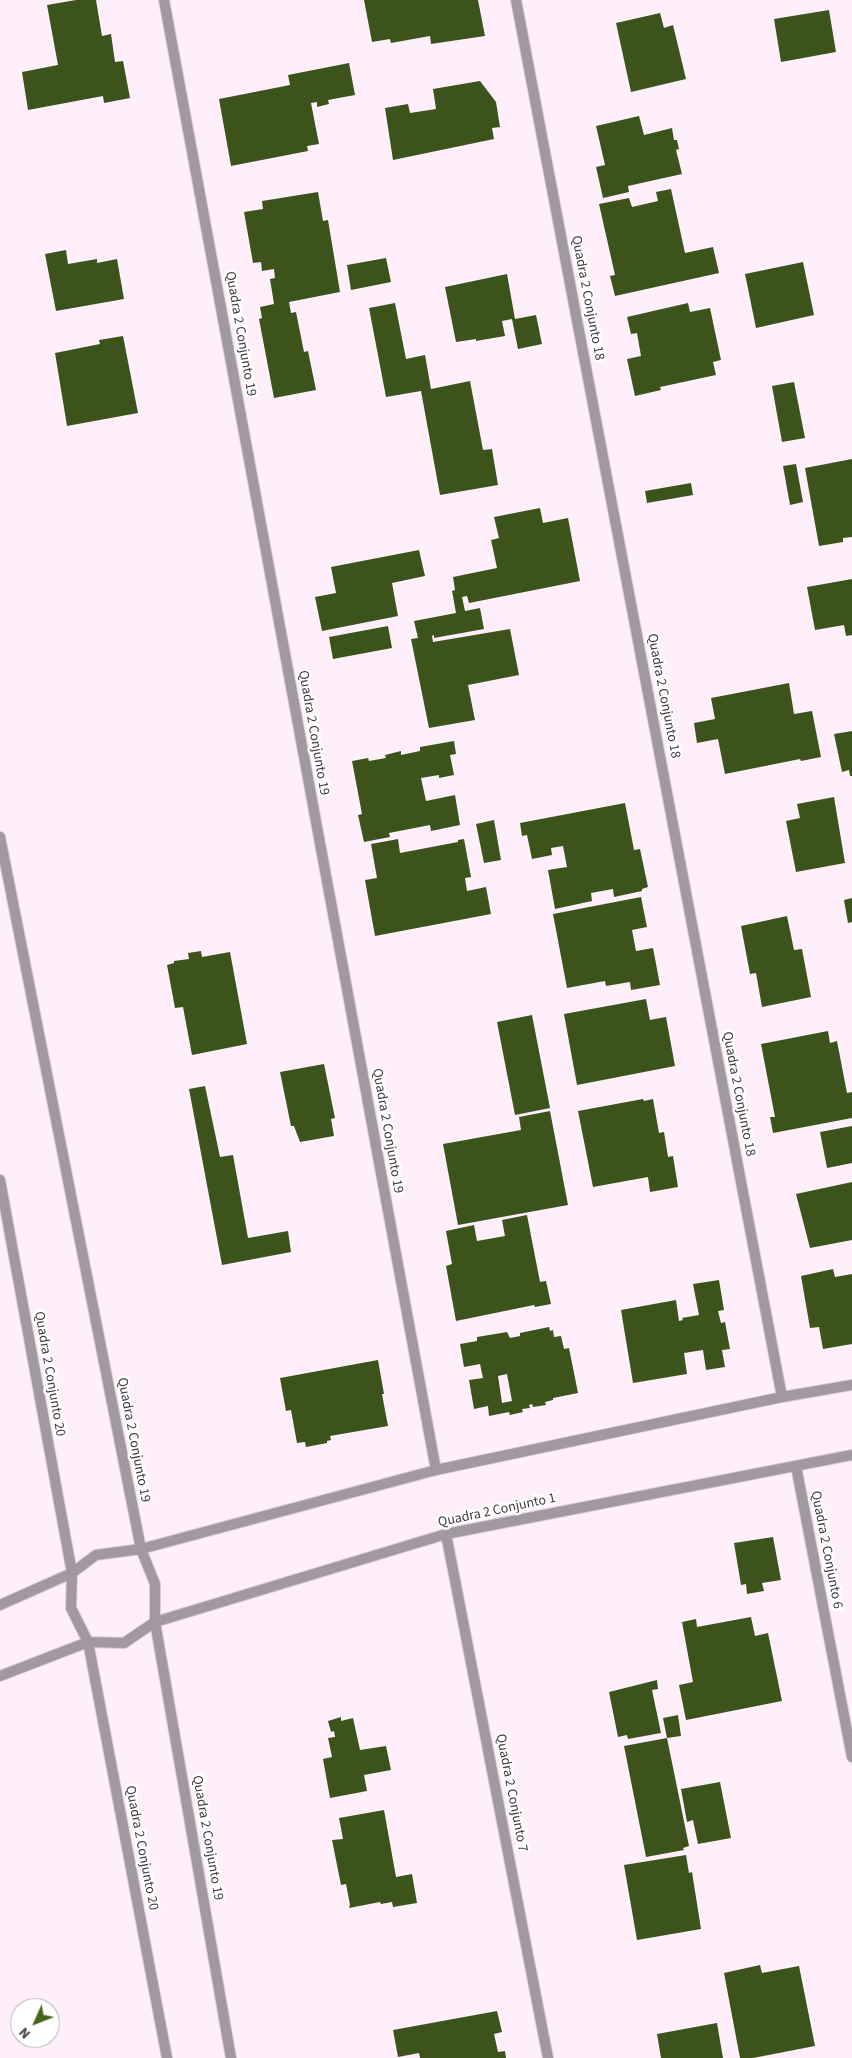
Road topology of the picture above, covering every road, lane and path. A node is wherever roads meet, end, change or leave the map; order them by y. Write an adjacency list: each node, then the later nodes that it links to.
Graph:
1 (164, 0): 9 (street, Quadra 2 Conjunto 19)
2 (516, 0): 6 (street, Quadra 2 Conjunto 18)
3 (0, 837): 11 (street, Quadra 2 Conjunto 19)
4 (0, 1180): 12 (street, Quadra 2 Conjunto 20)
5 (852, 1385): 6 (street)
6 (782, 1397): 9 (street)
7 (852, 1455): 8 (street, Quadra 2 Conjunto 1)
8 (796, 1466): 10 (street, Quadra 2 Conjunto 1); 17 (street, Quadra 2 Conjunto 6)
9 (436, 1470): 11 (street)
10 (446, 1534): 14 (street, Quadra 2 Conjunto 1); 20 (street, Quadra 2 Conjunto 7)
11 (141, 1549): 12 (street); 14 (street)
12 (72, 1573): 13 (street); 15 (street)
13 (0, 1605)
14 (155, 1622): 15 (street); 19 (street, Quadra 2 Conjunto 19)
15 (88, 1642): 16 (street); 18 (street, Quadra 2 Conjunto 20)
16 (0, 1676)
17 (852, 1757)
18 (167, 2058)
19 (231, 2058)
20 (548, 2058)

